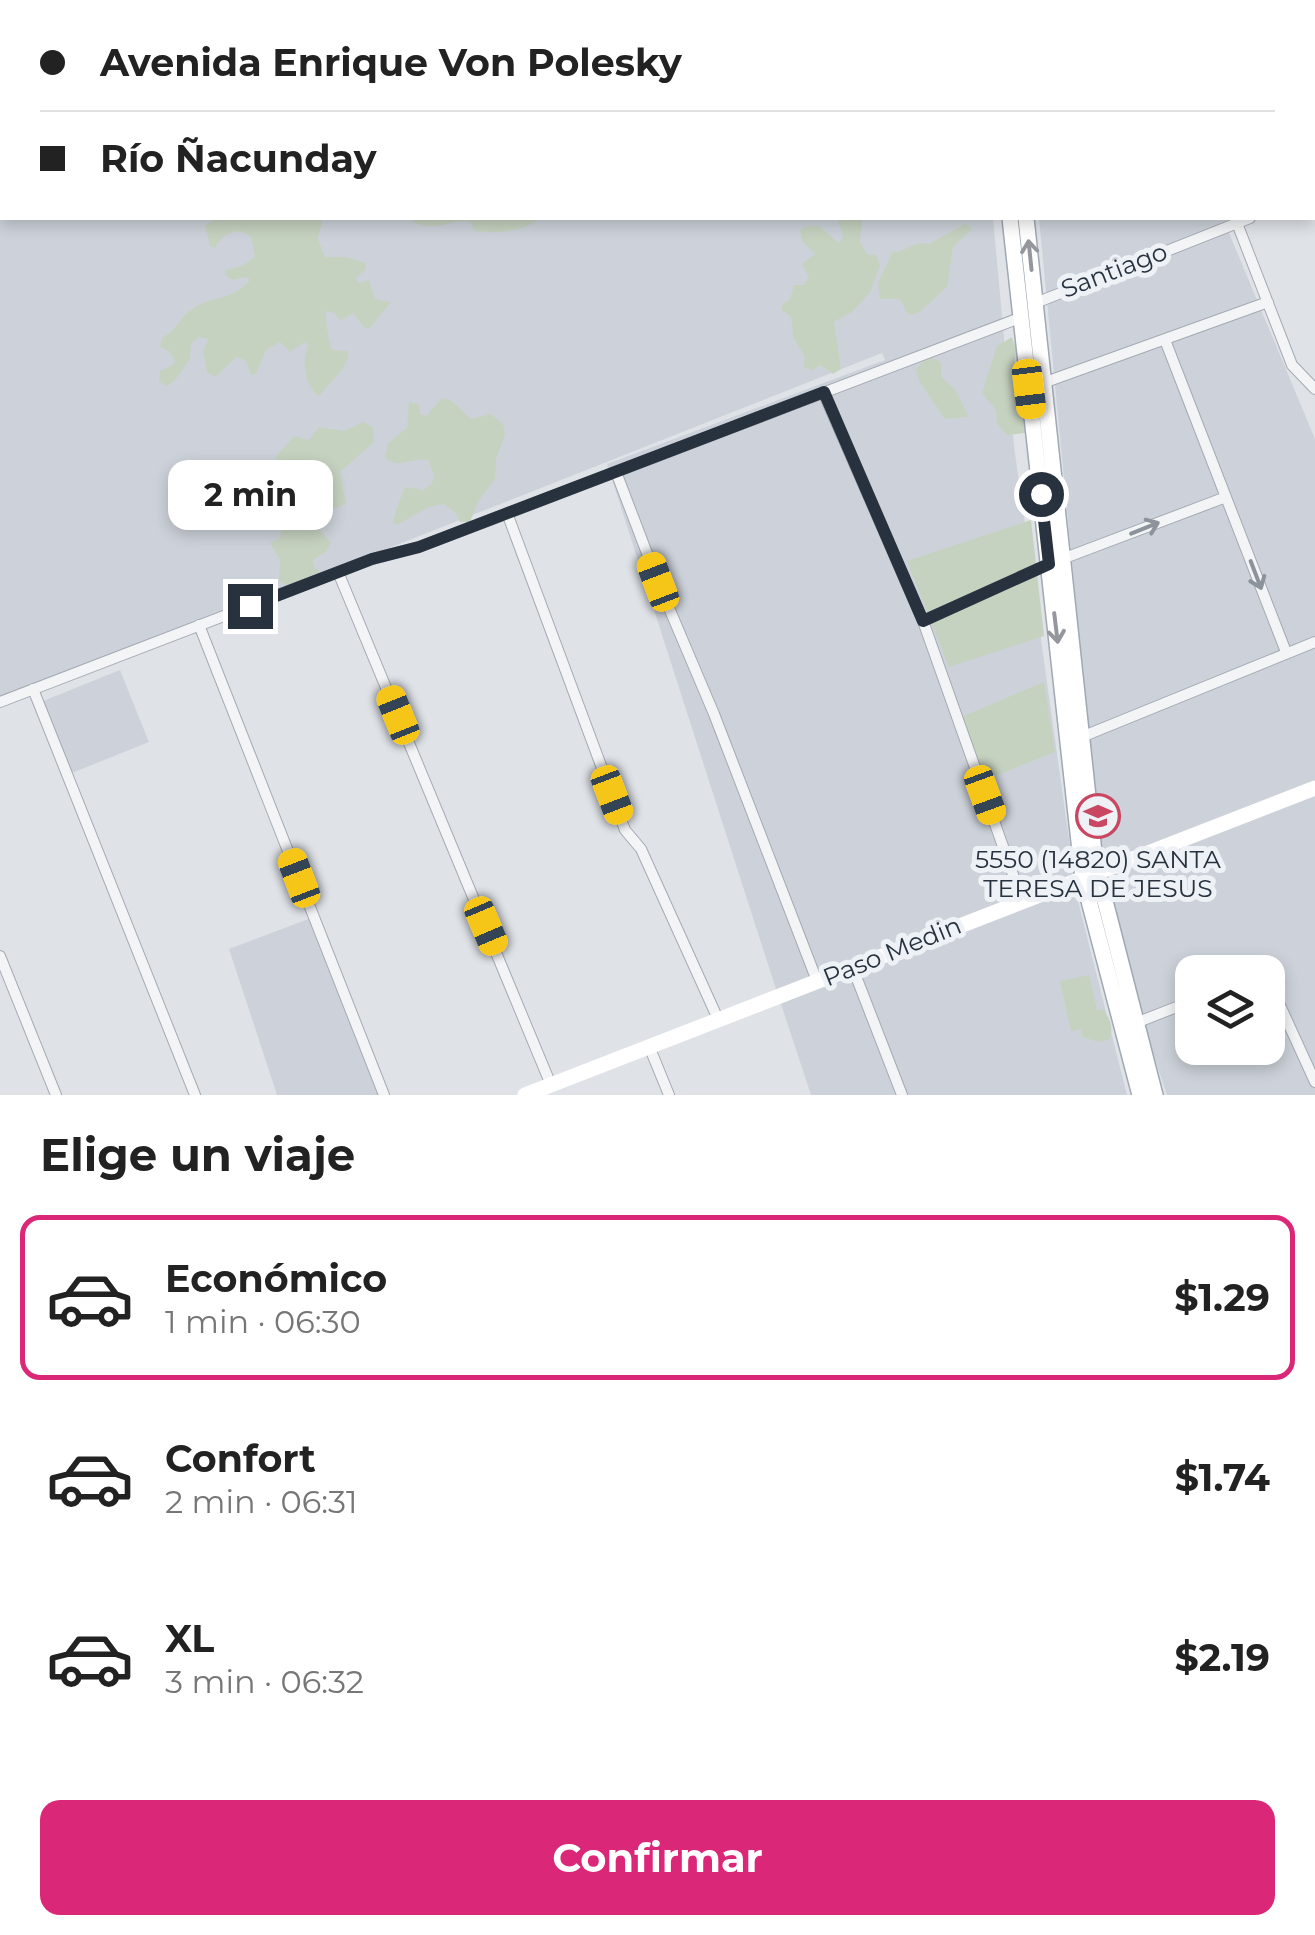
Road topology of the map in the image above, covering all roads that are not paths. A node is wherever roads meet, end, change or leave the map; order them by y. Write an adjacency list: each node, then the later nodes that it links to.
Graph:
1 (1010, 220): 6 (main road)
2 (1026, 220): 4 (main road, one-way to 2)
3 (1235, 220): 4 (street, Santiago); 5 (street)
4 (1034, 302): 6 (street); 8 (main road)
5 (1268, 302): 7 (street); 9 (street)
6 (1021, 318): 10 (street); 14 (main road)
7 (1165, 340): 8 (street); 12 (street)
8 (1043, 383): 14 (main road)
9 (1315, 389)
10 (824, 392): 11 (street); 16 (street)
11 (616, 472): 13 (street); 28 (street)
12 (1226, 497): 14 (street, one-way to 12); 19 (street, one-way to 19)
13 (507, 513): 15 (street); 31 (street)
14 (1056, 562): 16 (street); 22 (main road)
15 (338, 572): 17 (street); 35 (street)
16 (923, 621): 25 (street)
17 (199, 625): 20 (street); 38 (street)
18 (1315, 642): 19 (street)
19 (1286, 652): 22 (street)
20 (33, 690): 21 (street); 37 (street)
21 (0, 702)
22 (1076, 739): 24 (main road)
23 (1315, 788): 24 (main road, Paso Medin)
24 (1090, 876): 25 (main road, Paso Medin); 32 (main road)
25 (1022, 900): 27 (main road, Paso Medin)
26 (0, 956): 36 (street)
27 (852, 966): 28 (main road, Paso Medin); 41 (street)
28 (817, 980): 31 (main road, Paso Medin)
29 (1175, 1007): 32 (street)
30 (1285, 1016): 34 (street)
31 (718, 1020): 33 (main road, Paso Medin)
32 (1129, 1025): 42 (main road); 43 (main road)
33 (649, 1046): 35 (main road, Paso Medin); 40 (street)
34 (1315, 1082)
35 (551, 1085): 39 (main road, Paso Medin)
36 (56, 1095)
37 (195, 1095)
38 (384, 1095)
39 (525, 1095)
40 (669, 1095)
41 (902, 1095)
42 (1140, 1095)
43 (1155, 1095)

